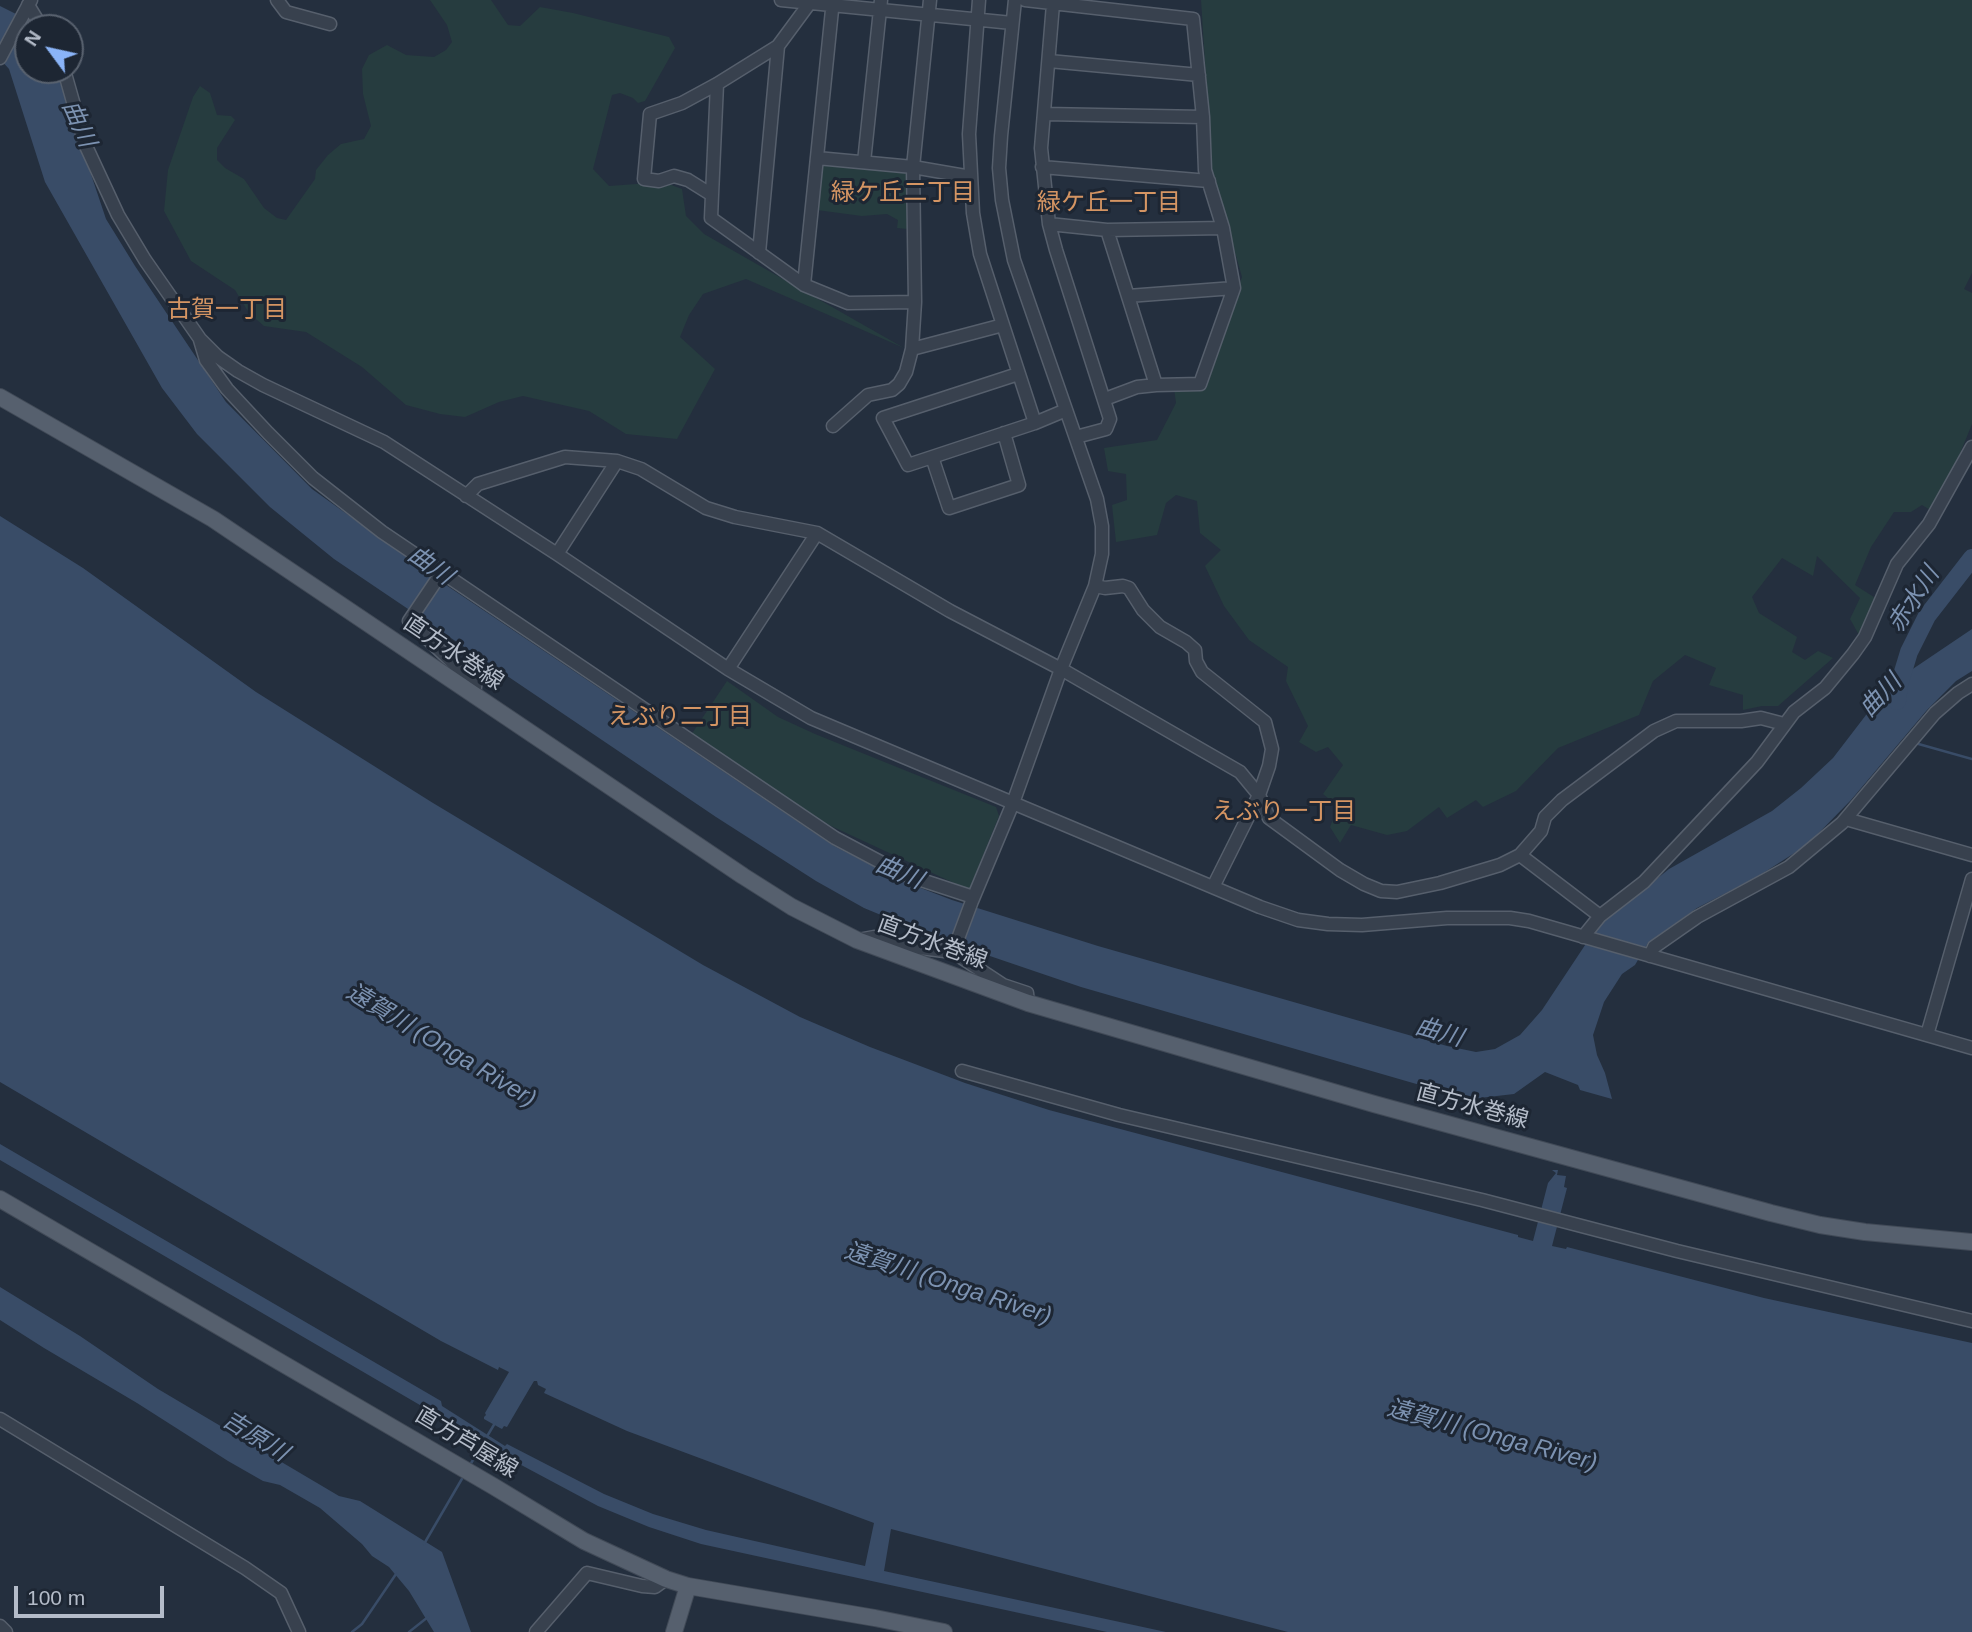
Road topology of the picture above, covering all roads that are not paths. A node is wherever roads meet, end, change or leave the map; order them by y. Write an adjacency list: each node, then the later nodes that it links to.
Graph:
1 (277, 0): 15 (street)
2 (781, 0): 8 (street)
3 (930, 0): 12 (street)
4 (979, 0): 13 (street)
5 (1015, 0): 14 (street)
6 (1025, 0): 9 (street)
7 (833, 3): 8 (street); 10 (street); 24 (street)
8 (809, 4): 16 (street)
9 (1053, 4): 18 (street); 19 (street)
10 (880, 5): 12 (street); 25 (street)
11 (28, 7): 17 (street)
12 (928, 14): 13 (street); 26 (street)
13 (977, 19): 14 (street); 28 (street)
14 (1012, 23): 46 (street)
15 (330, 24)
16 (778, 46): 21 (street); 34 (street)
17 (0, 58)
18 (1049, 61): 19 (street); 22 (street)
19 (1199, 75): 23 (street)
20 (68, 84): 40 (street)
21 (717, 84): 30 (street); 30 (street)
22 (1045, 114): 23 (street); 27 (street)
23 (1203, 117): 29 (street)
24 (817, 158): 25 (street); 35 (street)
25 (864, 162): 26 (street)
26 (912, 167): 28 (street); 38 (street)
27 (1042, 167): 29 (street); 31 (street)
28 (971, 177): 39 (street)
29 (1209, 181): 32 (street)
30 (712, 195): 34 (street)
31 (1049, 224): 33 (street); 45 (street)
32 (1223, 228): 33 (street); 36 (street)
33 (1107, 230): 37 (street)
34 (759, 253): 35 (street)
35 (804, 285): 38 (street)
36 (1234, 288): 37 (street); 43 (street)
37 (1128, 296): 43 (street)
38 (915, 302): 41 (street)
39 (1003, 325): 41 (street); 42 (street)
40 (200, 339): 54 (street); 57 (street)
41 (912, 349): 48 (street)
42 (1018, 374): 47 (street); 52 (street)
43 (1156, 385): 45 (street)
44 (0, 397): 62 (main road, 直方水巻線)
45 (1105, 399): 50 (street)
46 (1066, 410): 47 (street); 50 (street)
47 (1035, 423): 49 (street)
48 (833, 426)
49 (1004, 433): 52 (street); 52 (street)
50 (1076, 437): 58 (street)
51 (1972, 447): 63 (street)
52 (932, 457)
53 (617, 461): 54 (street); 55 (street); 56 (street)
54 (466, 496): 56 (street)
55 (817, 533): 59 (street); 60 (street)
56 (557, 554): 59 (street)
57 (442, 572): 62 (street); 71 (street)
58 (1096, 586): 60 (street); 64 (street)
59 (729, 669): 65 (street)
60 (1061, 669): 64 (street); 65 (street)
61 (1972, 684): 66 (street)
62 (474, 695): 74 (main road, 直方水巻線)
63 (1784, 724): 67 (street); 72 (street)
64 (1259, 795): 67 (street); 70 (street)
65 (1013, 803): 70 (street); 71 (street)
66 (1846, 818): 68 (street); 76 (street)
67 (1520, 855): 72 (street)
68 (1972, 855)
69 (1972, 879): 78 (street)
70 (1213, 887): 73 (street)
71 (972, 899): 75 (street)
72 (1600, 916): 73 (street)
73 (1585, 938): 76 (street)
74 (858, 940): 75 (street); 77 (main road, 直方水巻線)
75 (953, 952): 77 (street)
76 (1648, 956): 78 (street)
77 (1028, 1003): 82 (main road, 直方水巻線)
78 (1927, 1035): 79 (street)
79 (1972, 1048)
80 (962, 1071): 83 (street)
81 (0, 1199): 85 (main road, 直方芦屋線)
82 (1972, 1242)
83 (1972, 1321)
84 (0, 1419): 89 (street)
85 (666, 1580): 86 (main road, 直方芦屋線); 90 (street)
86 (688, 1586): 91 (main road); 92 (main road, 直方芦屋線)
87 (0, 1626): 88 (street)
88 (6, 1632)
89 (299, 1632)
90 (536, 1632)
91 (674, 1632)
92 (944, 1632)

